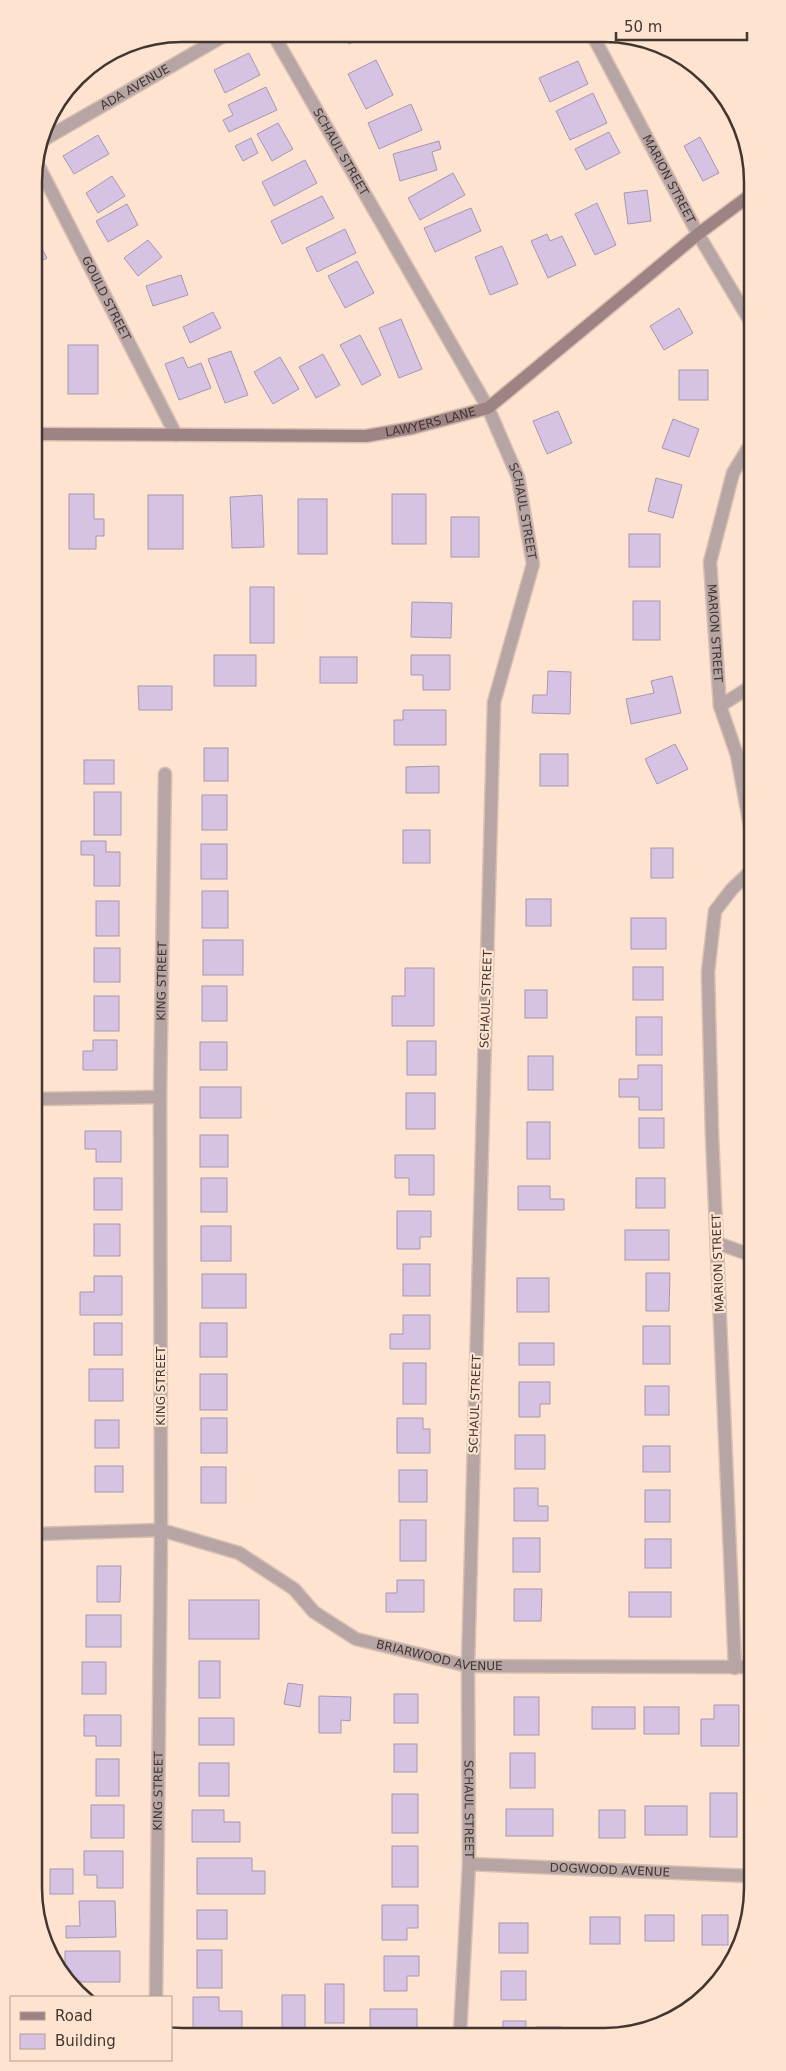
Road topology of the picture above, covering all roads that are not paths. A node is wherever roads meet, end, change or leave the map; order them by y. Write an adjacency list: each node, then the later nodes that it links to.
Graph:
1 (213, 42): 4 (street, ADA AVENUE)
2 (278, 42): 9 (street, SCHAUL STREET)
3 (596, 42): 7 (street, MARION STREET)
4 (51, 136)
5 (43, 175): 11 (street, GOULD STREET)
6 (744, 200): 7 (street, LAWYERS LANE)
7 (698, 234): 8 (street, MARION STREET); 9 (street, LAWYERS LANE)
8 (744, 311)
9 (488, 408): 11 (street, LAWYERS LANE); 24 (street, SCHAUL STREET)
10 (43, 434): 11 (street, LAWYERS LANE)
11 (176, 435)
12 (744, 455): 14 (street, MARION STREET)
13 (744, 691): 14 (street)
14 (720, 706): 16 (street, MARION STREET)
15 (165, 774): 18 (street, KING STREET)
16 (744, 791)
17 (744, 878): 20 (street, MARION STREET)
18 (160, 1097): 19 (street); 22 (street, KING STREET)
19 (42, 1099)
20 (717, 1243): 21 (street); 25 (street, MARION STREET)
21 (743, 1252)
22 (161, 1530): 23 (street, BRIARWOOD AVENUE); 24 (street, BRIARWOOD AVENUE); 29 (street, KING STREET)
23 (42, 1534)
24 (468, 1666): 25 (street, BRIARWOOD AVENUE); 27 (street, SCHAUL STREET)
25 (735, 1668): 26 (street, BRIARWOOD AVENUE)
26 (743, 1668)
27 (469, 1864): 28 (street, DOGWOOD AVENUE); 30 (street, SCHAUL STREET)
28 (743, 1876)
29 (156, 1996)
30 (460, 2028)

